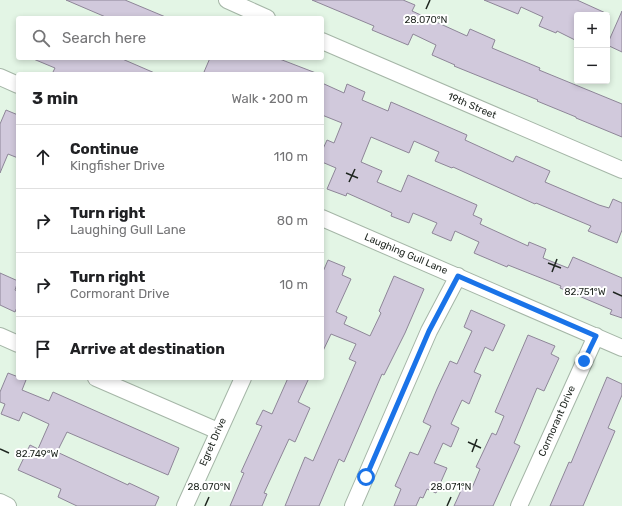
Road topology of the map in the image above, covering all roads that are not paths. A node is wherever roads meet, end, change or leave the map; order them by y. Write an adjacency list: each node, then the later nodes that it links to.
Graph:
1 (227, 0): 2 (street)
2 (263, 16)
3 (324, 42): 6 (street, 19th Street)
4 (0, 77): 5 (street)
5 (16, 84)
6 (622, 170)
7 (324, 219): 8 (street, Laughing Gull Lane)
8 (458, 276): 10 (street, Laughing Gull Lane); 19 (street)
9 (0, 336): 11 (street)
10 (596, 336): 12 (street, Laughing Gull Lane); 20 (street, Cormorant Drive)
11 (16, 343)
12 (622, 348)
13 (101, 380): 15 (street)
14 (242, 380): 15 (street, Egret Drive)
15 (218, 431): 18 (street, Egret Drive)
16 (0, 502): 17 (street)
17 (8, 506)
18 (185, 506)
19 (353, 506)
20 (519, 506)

